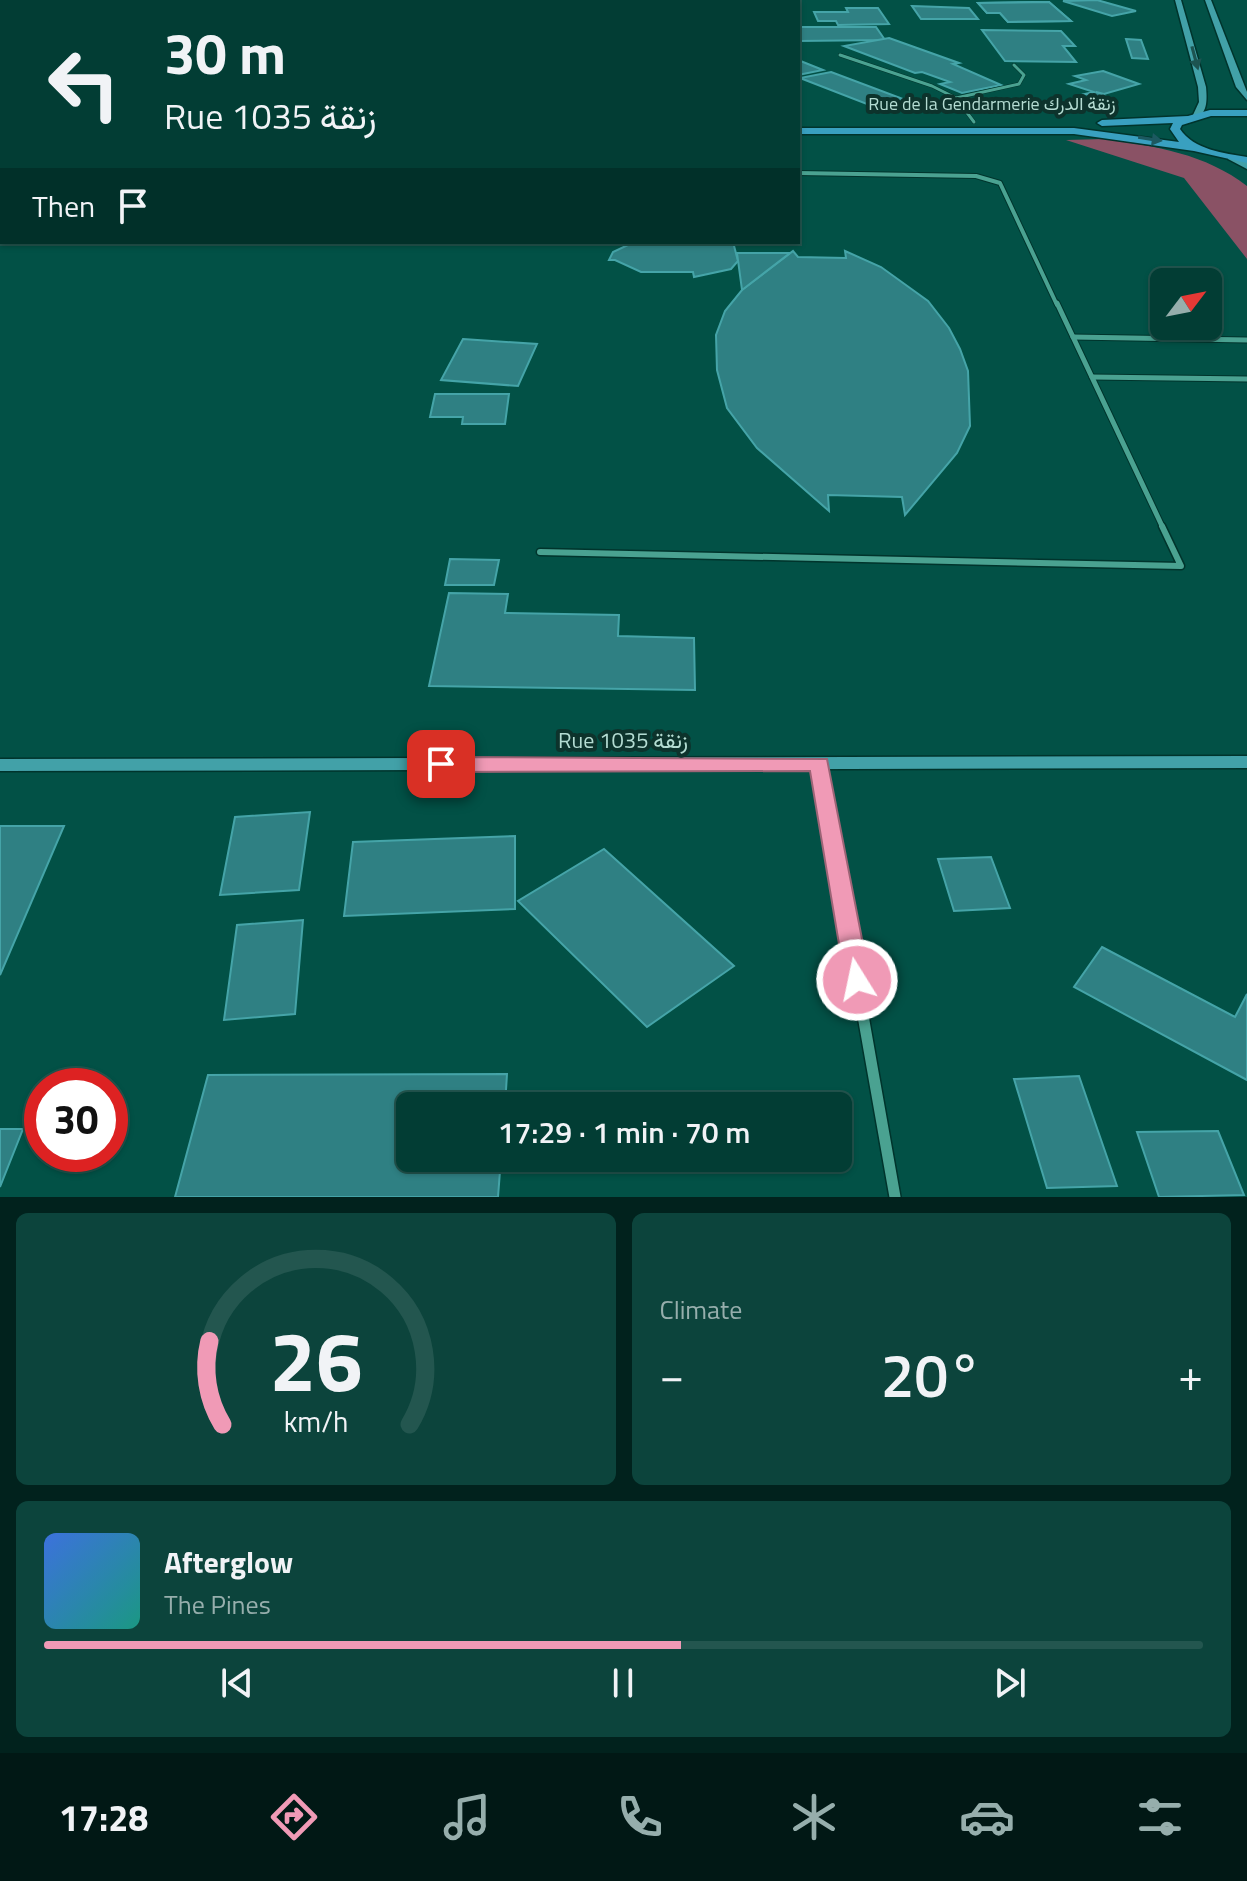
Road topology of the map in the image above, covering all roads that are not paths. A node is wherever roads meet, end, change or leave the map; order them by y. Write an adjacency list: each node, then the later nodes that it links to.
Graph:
1 (1178, 2): 2 (main road); 3 (main road)
2 (1209, 3): 4 (main road)
3 (1186, 24): 4 (main road); 10 (main road, one-way to 10)
4 (1217, 25): 8 (main road)
5 (840, 55): 7 (lane)
6 (1014, 65): 7 (lane)
7 (956, 98): 12 (lane)
8 (1247, 98)
9 (1247, 113): 10 (main road, Rue de la Gendarmerie زنقة الدرك)
10 (1191, 117): 12 (main road, Rue de la Gendarmerie زنقة الدرك); 14 (main road)
11 (800, 122): 12 (main road, Rue de la Gendarmerie زنقة الدرك)
12 (974, 122)
13 (800, 131): 14 (main road, Rue de la Gendarmerie زنقة الدرك, one-way to 14)
14 (1198, 148): 15 (main road, Rue de la Gendarmerie زنقة الدرك)
15 (1231, 157): 16 (main road, Rue de la Gendarmerie زنقة الدرك); 17 (main road)
16 (1247, 160)
17 (1247, 166)
18 (800, 173): 19 (lane)
19 (1073, 337): 20 (lane); 21 (lane)
20 (1247, 340)
21 (1092, 377): 22 (lane); 23 (lane)
22 (1247, 379)
23 (540, 552)
24 (1247, 762): 25 (main road, Rue 1035 زنقة)
25 (819, 764): 26 (main road, Rue 1035 زنقة); 27 (street)
26 (0, 765)
27 (895, 1197)

